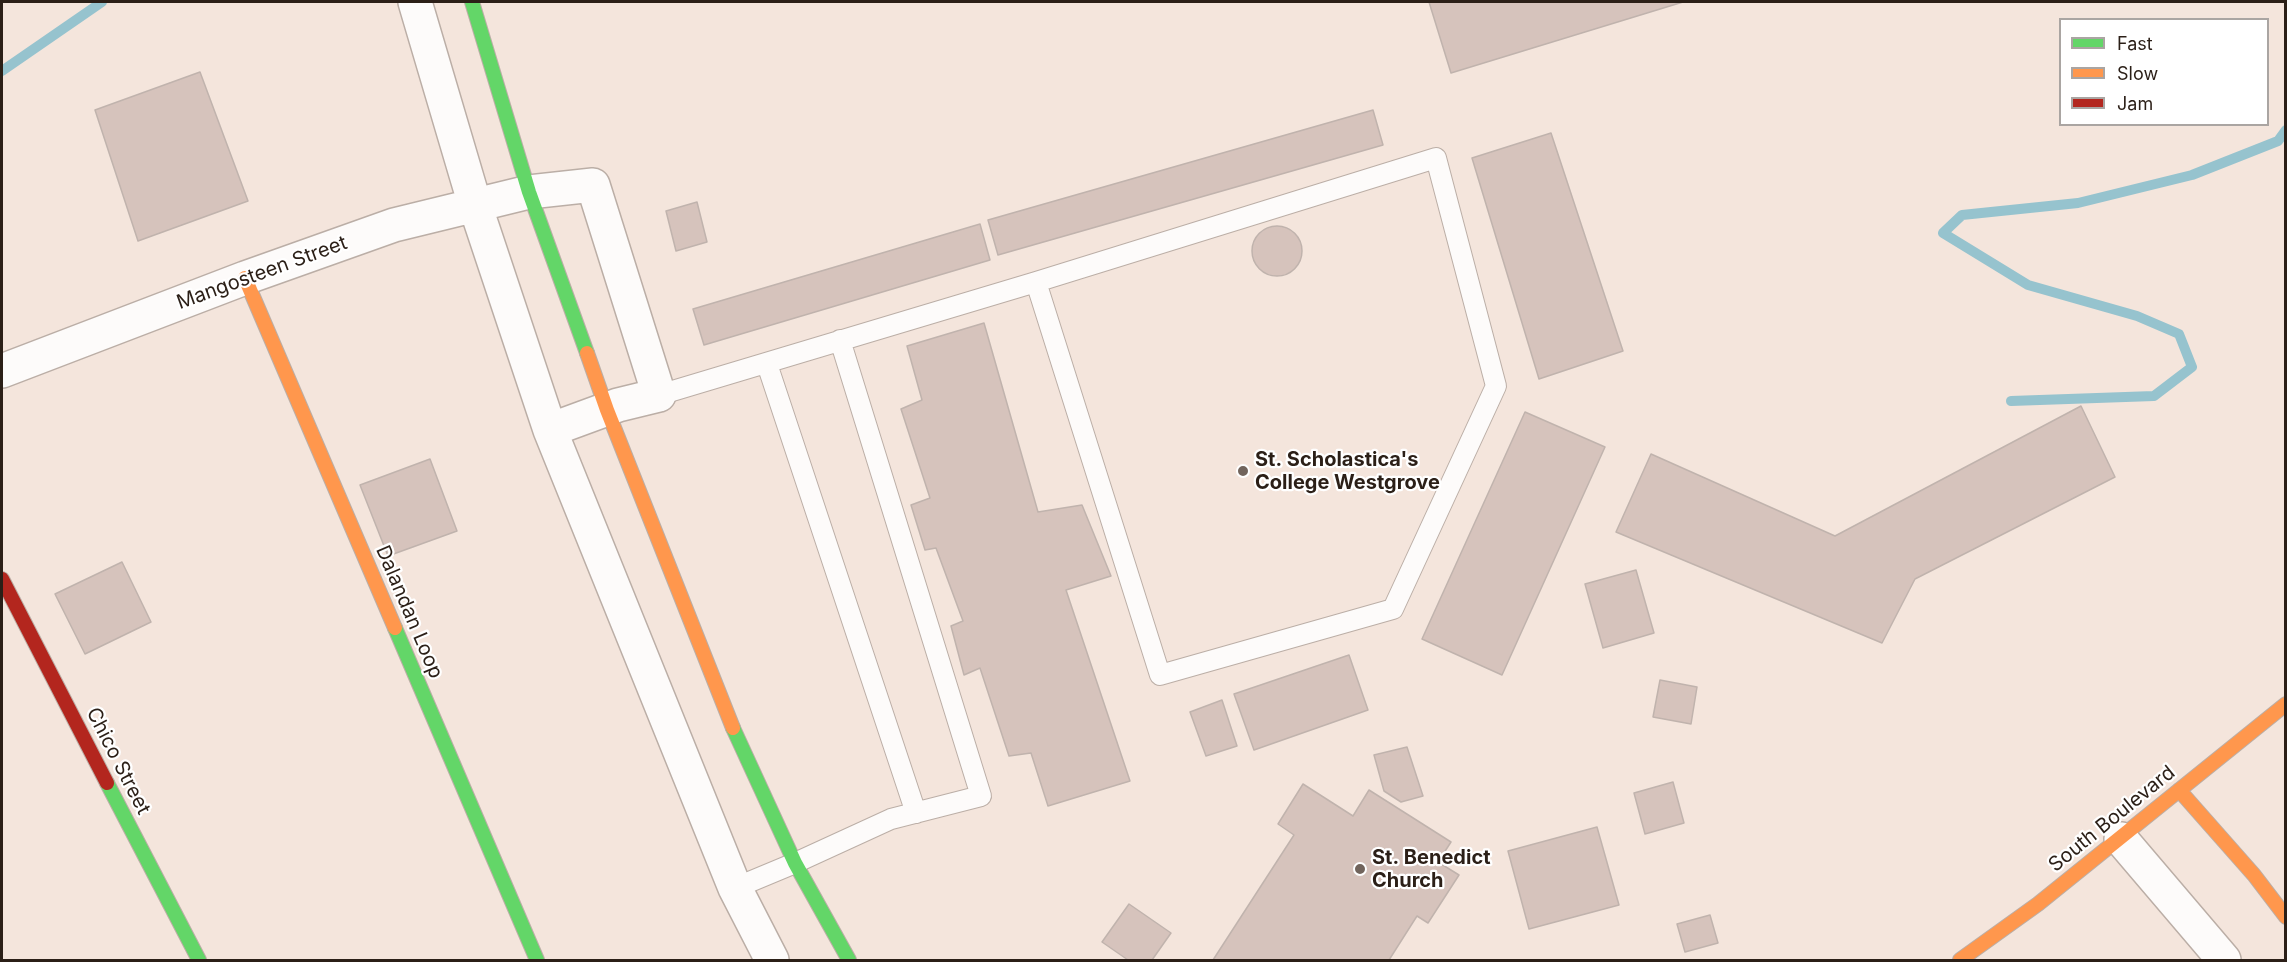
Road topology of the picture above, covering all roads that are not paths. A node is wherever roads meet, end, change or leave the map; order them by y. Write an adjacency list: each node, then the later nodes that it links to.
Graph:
1 (415, 2): 4 (street)
2 (472, 2): 3 (street)
3 (529, 192): 4 (street, Mangosteen Street); 10 (street, Mangosteen Street); 11 (street)
4 (475, 205): 5 (street, Mangosteen Street); 12 (street)
5 (245, 278): 9 (street, Mangosteen Street); 22 (street, Dalandan Loop)
6 (1036, 282): 6 (lane); 7 (lane)
7 (840, 340): 8 (lane); 16 (lane)
8 (767, 364): 10 (lane); 16 (lane)
9 (2, 371)
10 (659, 395): 11 (street)
11 (608, 410): 12 (street); 18 (street)
12 (550, 430): 19 (street)
13 (2, 579): 21 (street, Chico Street)
14 (2286, 704): 15 (street, South Boulevard)
15 (2179, 790): 17 (street, South Boulevard); 20 (street)
16 (916, 813): 18 (lane)
17 (2121, 839): 25 (street, South Boulevard); 26 (street)
18 (795, 863): 19 (lane); 24 (street)
19 (735, 888): 23 (street)
20 (2286, 917)
21 (199, 960)
22 (537, 960)
23 (772, 960)
24 (849, 960)
25 (1960, 960)
26 (2224, 960)

